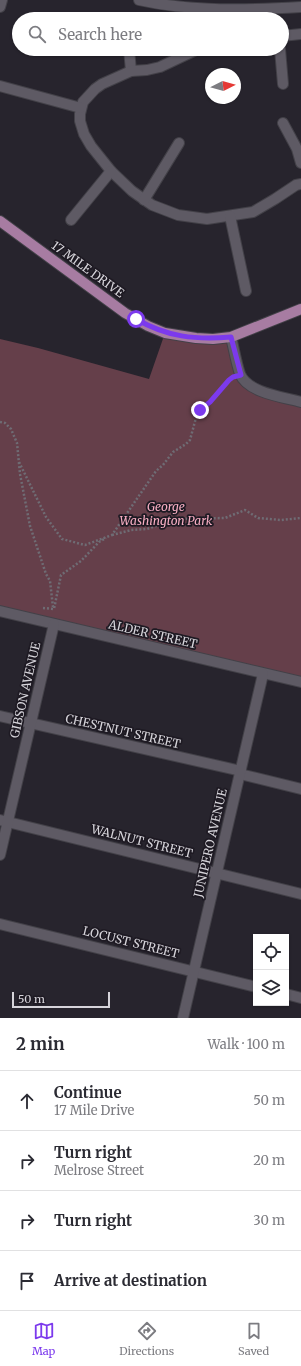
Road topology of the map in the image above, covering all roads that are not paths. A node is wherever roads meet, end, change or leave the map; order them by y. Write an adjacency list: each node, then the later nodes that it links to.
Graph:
1 (2, 0): 3 (street)
2 (139, 0): 4 (street)
3 (0, 7)
4 (301, 7)
5 (301, 34): 6 (street)
6 (289, 35)
7 (130, 56): 10 (street)
8 (183, 56): 10 (street)
9 (281, 56): 11 (street)
10 (131, 71): 13 (street)
11 (283, 84)
12 (0, 86): 13 (street)
13 (82, 108): 17 (street)
14 (283, 123): 16 (street)
15 (179, 144): 19 (street)
16 (301, 163)
17 (111, 171): 19 (street); 21 (street)
18 (301, 184): 20 (street)
19 (144, 200): 20 (street)
20 (230, 216): 23 (street)
21 (71, 220)
22 (0, 221): 25 (main road, 17 MILE DRIVE)
23 (246, 291)
24 (301, 309): 25 (main road, 17 MILE DRIVE)
25 (231, 337): 26 (street)
26 (301, 402)
27 (0, 611): 28 (street, ALDER STREET)
28 (54, 624): 29 (street, ALDER STREET); 32 (street, GIBSON AVENUE)
29 (263, 674): 30 (street, ALDER STREET); 33 (street, JUNIPERO AVENUE)
30 (301, 682)
31 (0, 716): 32 (street, CHESTNUT STREET)
32 (30, 723): 33 (street, CHESTNUT STREET); 35 (street, GIBSON AVENUE)
33 (241, 773): 34 (street, CHESTNUT STREET); 37 (street, JUNIPERO AVENUE)
34 (301, 789)
35 (4, 821): 36 (street, GIBSON AVENUE); 37 (street, WALNUT STREET)
36 (0, 855)
37 (216, 873): 38 (street, WALNUT STREET); 40 (street, JUNIPERO AVENUE)
38 (301, 894)
39 (0, 924): 40 (street, LOCUST STREET)
40 (193, 971): 41 (street, LOCUST STREET); 44 (street, JUNIPERO AVENUE)
41 (253, 986)
42 (289, 995): 43 (street)
43 (301, 998)
44 (183, 1018)

